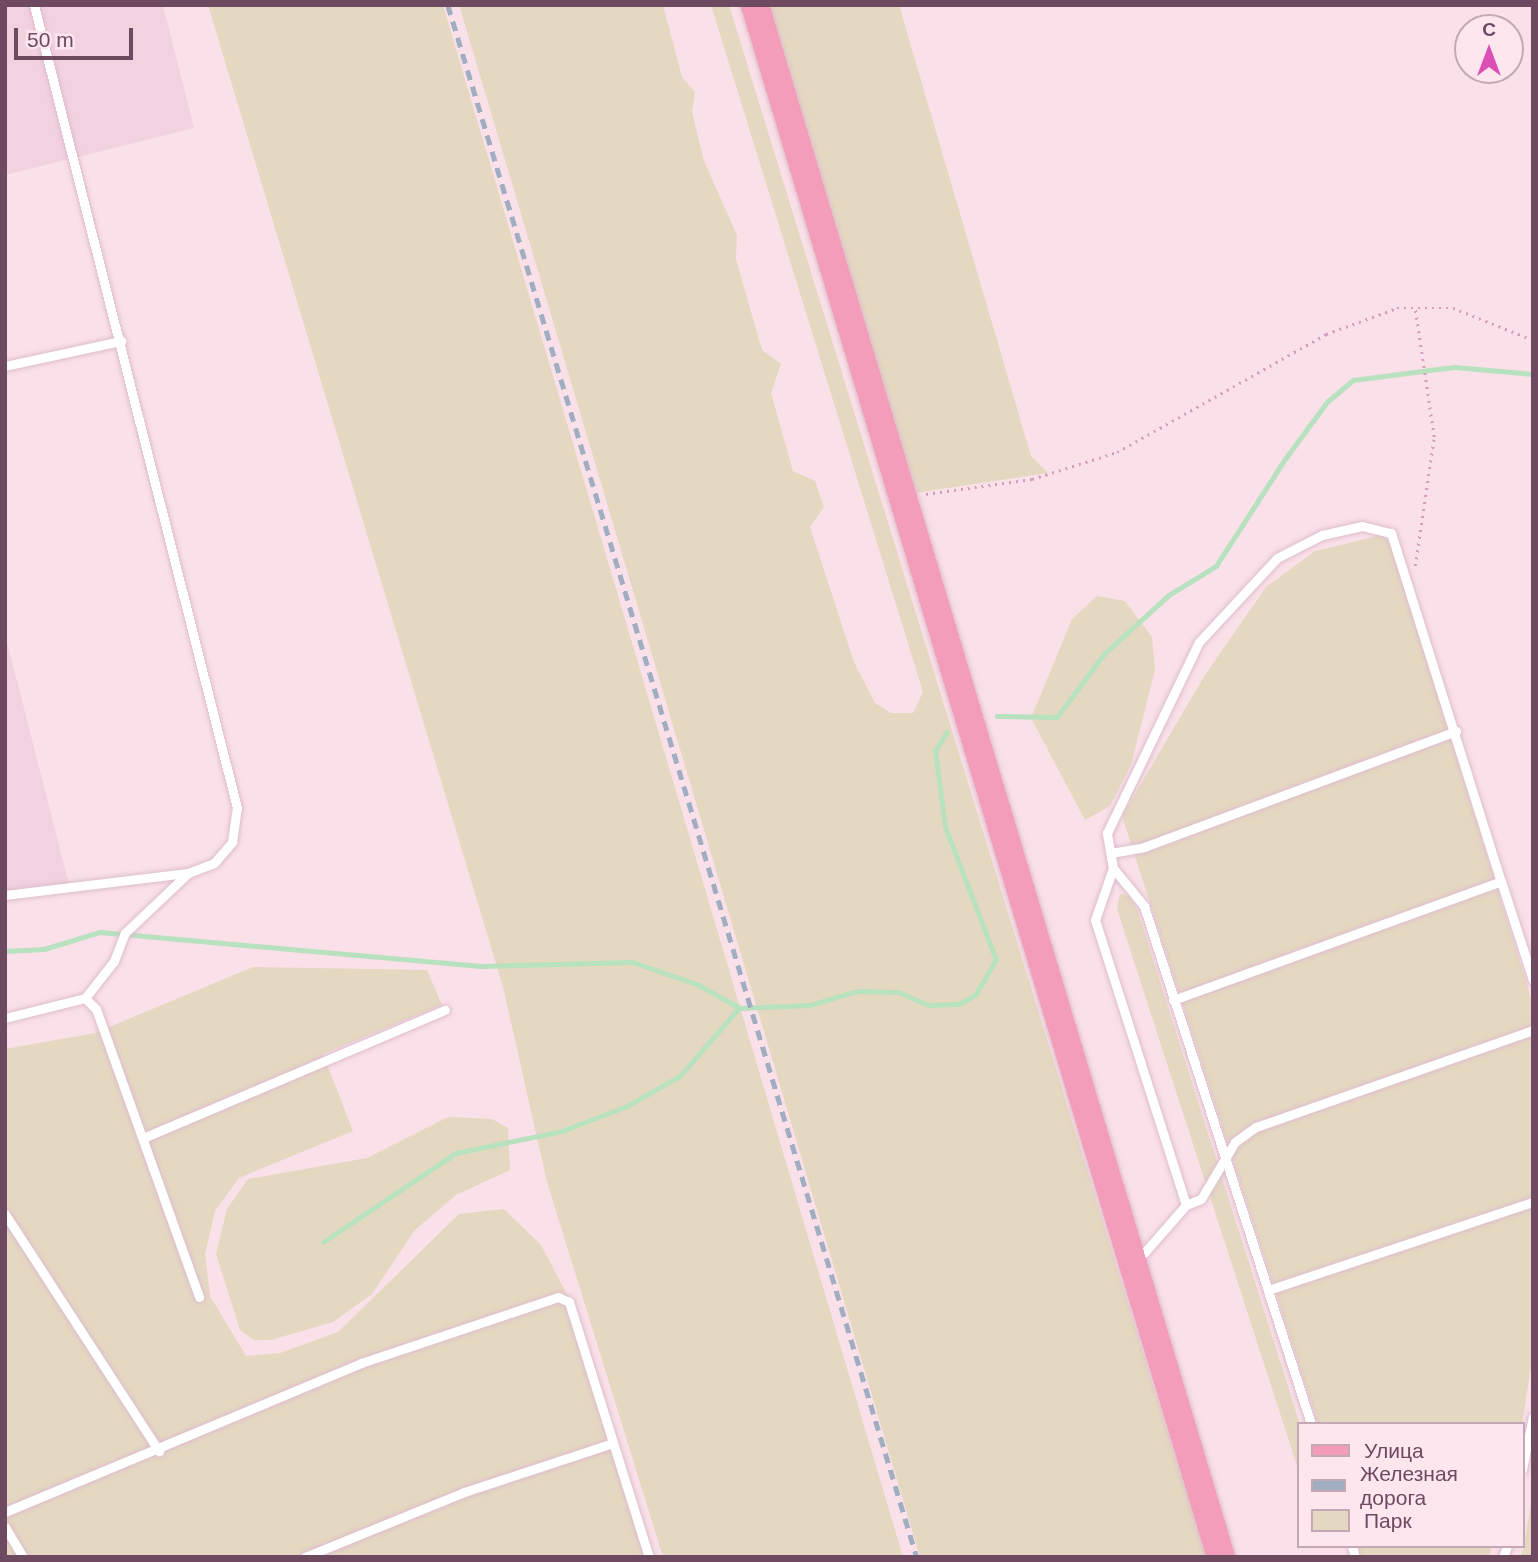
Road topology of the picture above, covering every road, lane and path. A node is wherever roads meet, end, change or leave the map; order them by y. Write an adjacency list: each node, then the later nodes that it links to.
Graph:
1 (34, 5): 5 (lane)
2 (755, 5): 7 (main road)
3 (1415, 308): 4 (path); 7 (path); 8 (path)
4 (1533, 340)
5 (121, 341): 6 (lane); 12 (lane)
6 (5, 366)
7 (905, 497): 26 (main road)
8 (1412, 587): 9 (lane); 10 (lane)
9 (1457, 732): 10 (lane); 13 (lane)
10 (1111, 853): 11 (lane)
11 (1113, 868): 17 (lane); 24 (lane)
12 (188, 873): 14 (lane); 16 (lane)
13 (1501, 881): 15 (lane); 17 (lane)
14 (5, 895)
15 (1533, 980)
16 (85, 998): 19 (lane); 21 (lane)
17 (1173, 1000): 22 (lane)
18 (446, 1010): 21 (lane)
19 (5, 1018)
20 (1533, 1030): 22 (lane)
21 (143, 1138): 28 (lane)
22 (1225, 1157): 24 (lane); 27 (lane)
23 (1533, 1202): 27 (lane)
24 (1186, 1205): 26 (lane)
25 (5, 1214): 32 (lane)
26 (1132, 1268): 39 (main road)
27 (1268, 1290): 30 (lane)
28 (199, 1297)
29 (1533, 1417): 33 (lane)
30 (1310, 1422)
31 (610, 1444): 32 (lane); 37 (lane); 38 (lane)
32 (159, 1451): 34 (lane)
33 (1524, 1460)
34 (5, 1512)
35 (5, 1527): 36 (lane)
36 (23, 1557)
37 (305, 1557)
38 (649, 1557)
39 (1221, 1557)

